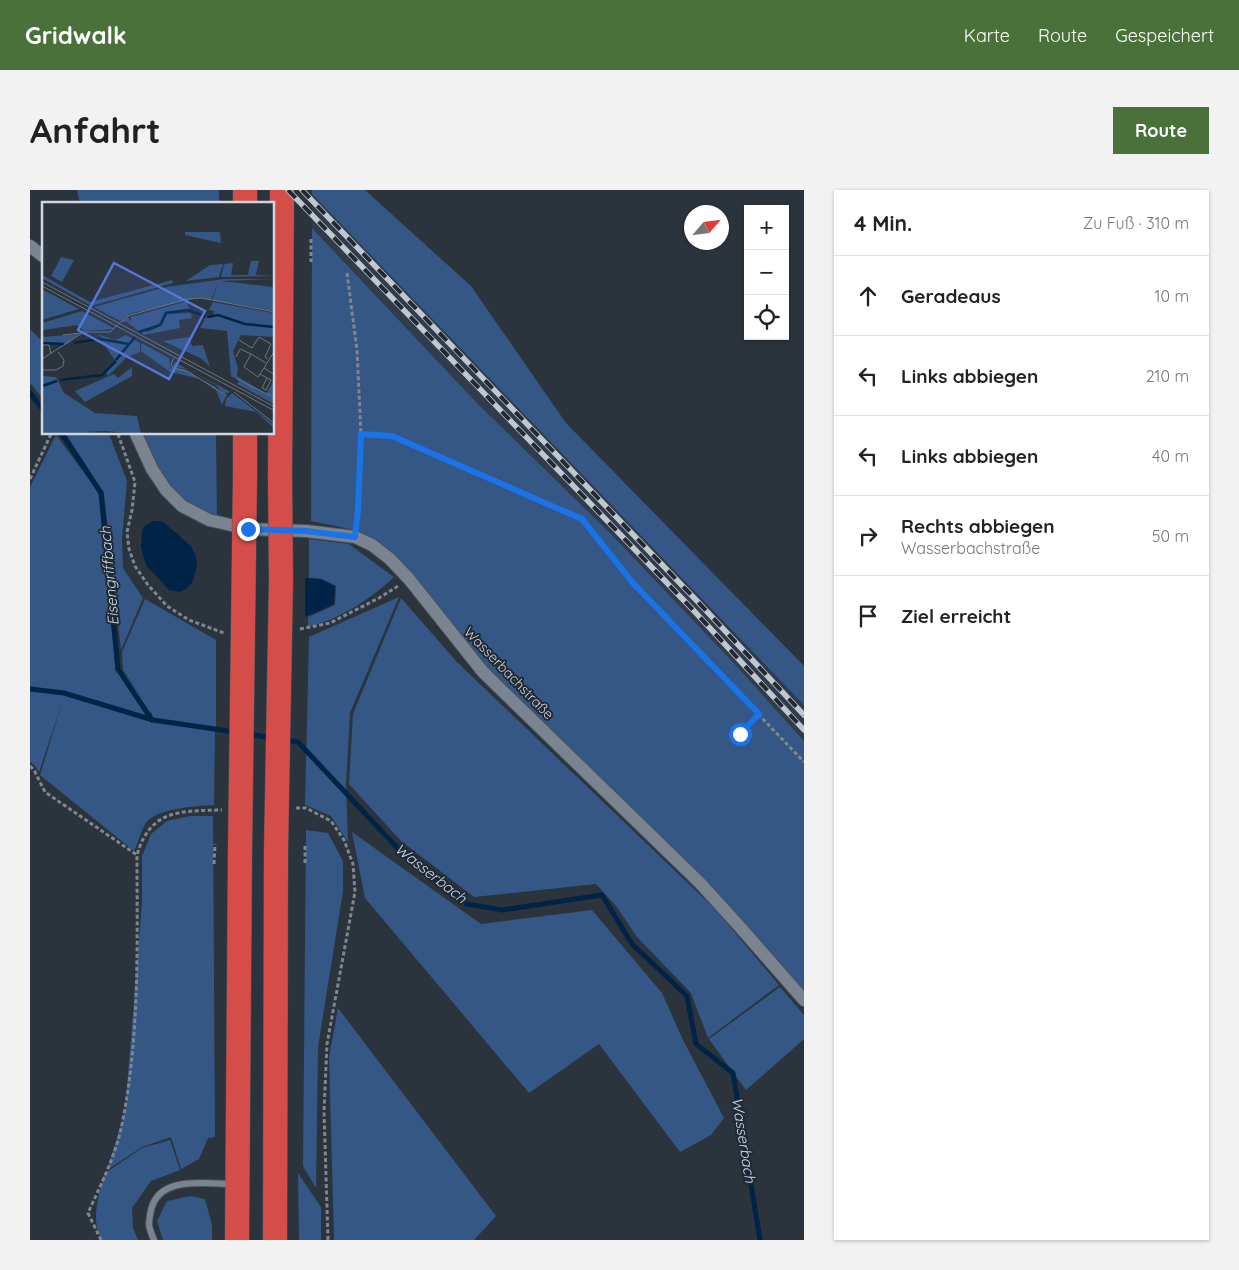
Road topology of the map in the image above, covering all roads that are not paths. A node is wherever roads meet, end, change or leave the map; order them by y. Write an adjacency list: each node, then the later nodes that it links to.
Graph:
1 (282, 196): 10 (highway, bridge)
2 (30, 246): 3 (street)
3 (42, 255)
4 (136, 435): 6 (street, Wasserbachstraße)
5 (245, 435): 7 (highway, bridge)
6 (804, 1000)
7 (239, 1184): 8 (lane); 9 (highway)
8 (154, 1240)
9 (237, 1240)
10 (275, 1240)

